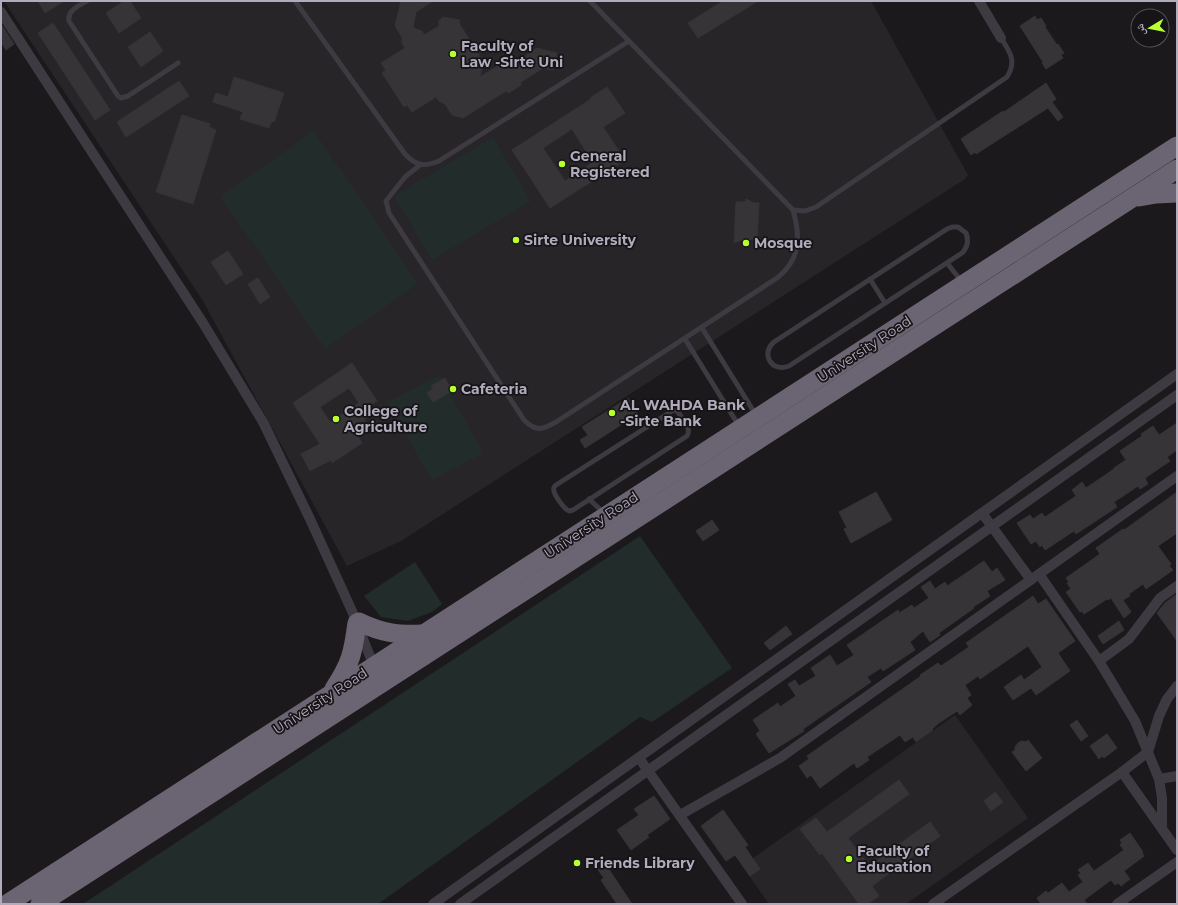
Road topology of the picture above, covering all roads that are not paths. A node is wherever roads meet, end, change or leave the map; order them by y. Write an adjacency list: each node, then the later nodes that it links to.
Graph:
1 (87, 1): 8 (lane)
2 (295, 1): 10 (lane)
3 (590, 1): 7 (lane)
4 (979, 1): 6 (street)
5 (1, 12): 32 (street)
6 (1001, 38): 14 (lane)
7 (629, 41): 10 (lane); 14 (lane)
8 (178, 63)
9 (1177, 146): 17 (highway, University Road)
10 (420, 165): 20 (lane)
11 (1177, 169): 13 (highway, University Road)
12 (1177, 193): 13 (highway)
13 (1132, 198): 36 (highway, University Road)
14 (793, 210): 19 (lane)
15 (947, 263): 16 (lane); 17 (lane); 18 (lane)
16 (870, 279): 18 (lane); 18 (lane)
17 (964, 284): 23 (highway, University Road)
18 (885, 303)
19 (702, 328): 20 (lane); 23 (lane)
20 (685, 338): 24 (lane)
21 (1177, 374): 27 (street)
22 (1177, 395): 29 (street)
23 (758, 418): 24 (highway, University Road)
24 (741, 428): 28 (highway, University Road)
25 (1177, 476): 30 (street)
26 (589, 499): 26 (lane); 28 (lane)
27 (982, 513): 29 (street); 40 (street)
28 (606, 515): 33 (highway, University Road)
29 (992, 526): 30 (street); 41 (street)
30 (1035, 577): 34 (street); 45 (street)
31 (1177, 586): 34 (street)
32 (356, 619): 33 (highway); 35 (street); 38 (highway)
33 (422, 634): 35 (highway, University Road)
34 (1098, 662): 39 (street)
35 (377, 663): 36 (street); 38 (highway, University Road)
36 (386, 681): 49 (highway, University Road)
37 (1177, 686): 39 (street)
38 (330, 694): 49 (highway, University Road)
39 (1148, 752): 42 (street); 44 (street)
40 (639, 758): 41 (street); 50 (street)
41 (648, 770): 45 (street); 52 (street)
42 (1122, 772): 46 (street); 54 (street)
43 (1177, 776): 44 (street)
44 (1159, 779): 46 (street)
45 (680, 815): 53 (street)
46 (1162, 828): 47 (street)
47 (1177, 850)
48 (1177, 862): 55 (street)
49 (41, 896): 51 (highway, University Road)
50 (438, 903)
51 (7, 904)
52 (460, 904)
53 (742, 904)
54 (933, 904)
55 (1117, 904)

